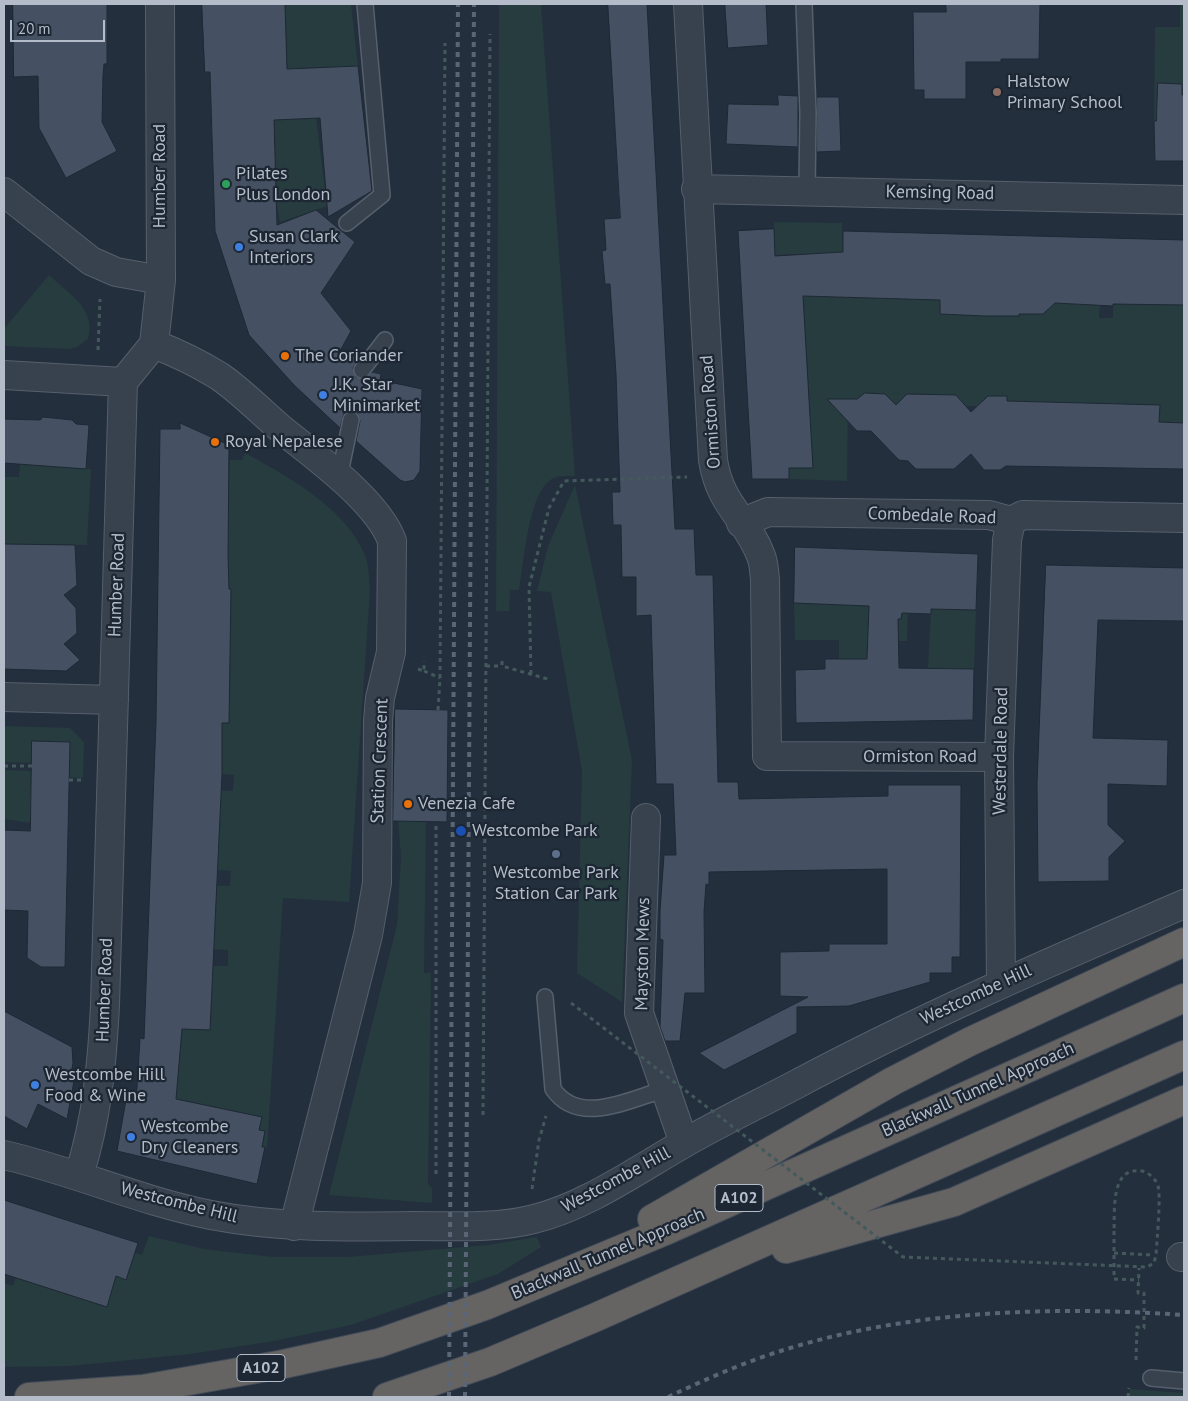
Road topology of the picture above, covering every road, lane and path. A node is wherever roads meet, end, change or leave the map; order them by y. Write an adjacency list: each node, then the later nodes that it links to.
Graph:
1 (160, 4): 12 (street, Humber Road)
2 (365, 4): 11 (lane)
3 (688, 4): 7 (street, Ormiston Road)
4 (804, 4): 8 (lane)
5 (490, 34): 27 (path)
6 (445, 44): 31 (path)
7 (696, 188): 8 (street, Kemsing Road); 25 (street, Ormiston Road)
8 (807, 190): 10 (street, Kemsing Road)
9 (4, 192): 12 (street)
10 (1184, 200)
11 (347, 222)
12 (161, 280): 15 (street, Humber Road)
13 (100, 291): 16 (path)
14 (385, 340): 17 (lane)
15 (154, 344): 19 (street); 22 (street, Station Crescent)
16 (98, 353)
17 (362, 370)
18 (4, 375): 19 (street)
19 (123, 382): 34 (street, Humber Road)
20 (351, 420): 22 (lane)
21 (689, 477): 30 (path)
22 (339, 478): 59 (street, Station Crescent)
23 (1184, 518): 24 (street, Combedale Road)
24 (1011, 521): 25 (street, Combedale Road); 36 (street, Westerdale Road)
25 (741, 523): 36 (street, Ormiston Road)
26 (502, 661): 28 (path)
27 (486, 666): 28 (path); 53 (path)
28 (502, 666): 30 (path)
29 (424, 671): 31 (path)
30 (531, 674): 32 (path)
31 (440, 678): 35 (path)
32 (551, 680)
33 (4, 697): 34 (street)
34 (114, 700): 57 (street, Humber Road)
35 (438, 710)
36 (999, 757): 45 (street, Westerdale Road)
37 (4, 766): 38 (path)
38 (32, 766)
39 (69, 780): 40 (path)
40 (86, 780)
41 (646, 818): 51 (street, Mayston Mews)
42 (436, 822): 56 (path)
43 (1184, 904): 45 (street, Westcombe Hill)
44 (1184, 942): 65 (highway)
45 (1000, 982): 54 (street, Westcombe Hill)
46 (545, 997): 50 (lane)
47 (1184, 998): 65 (highway, Blackwall Tunnel Approach / A102)
48 (572, 1003): 62 (path, bridge)
49 (1184, 1056): 63 (highway)
50 (553, 1089): 51 (lane); 58 (path)
51 (666, 1089): 54 (street, Mayston Mews)
52 (1184, 1100): 63 (highway)
53 (484, 1115)
54 (684, 1144): 59 (street, Westcombe Hill)
55 (4, 1155): 57 (street, Westcombe Hill)
56 (436, 1174)
57 (78, 1175): 59 (street, Westcombe Hill)
58 (530, 1198)
59 (294, 1226)
60 (1114, 1253): 61 (path); 62 (path, bridge); 64 (path)
61 (1183, 1257)
62 (1139, 1268): 64 (path)
63 (698, 1273): 71 (highway)
64 (1139, 1280): 66 (path)
65 (487, 1306): 70 (highway, Blackwall Tunnel Approach / A102)
66 (1136, 1365)
67 (1150, 1378): 68 (lane)
68 (1184, 1381)
69 (1129, 1387): 72 (path)
70 (29, 1397)
71 (387, 1397)
72 (1128, 1397)

